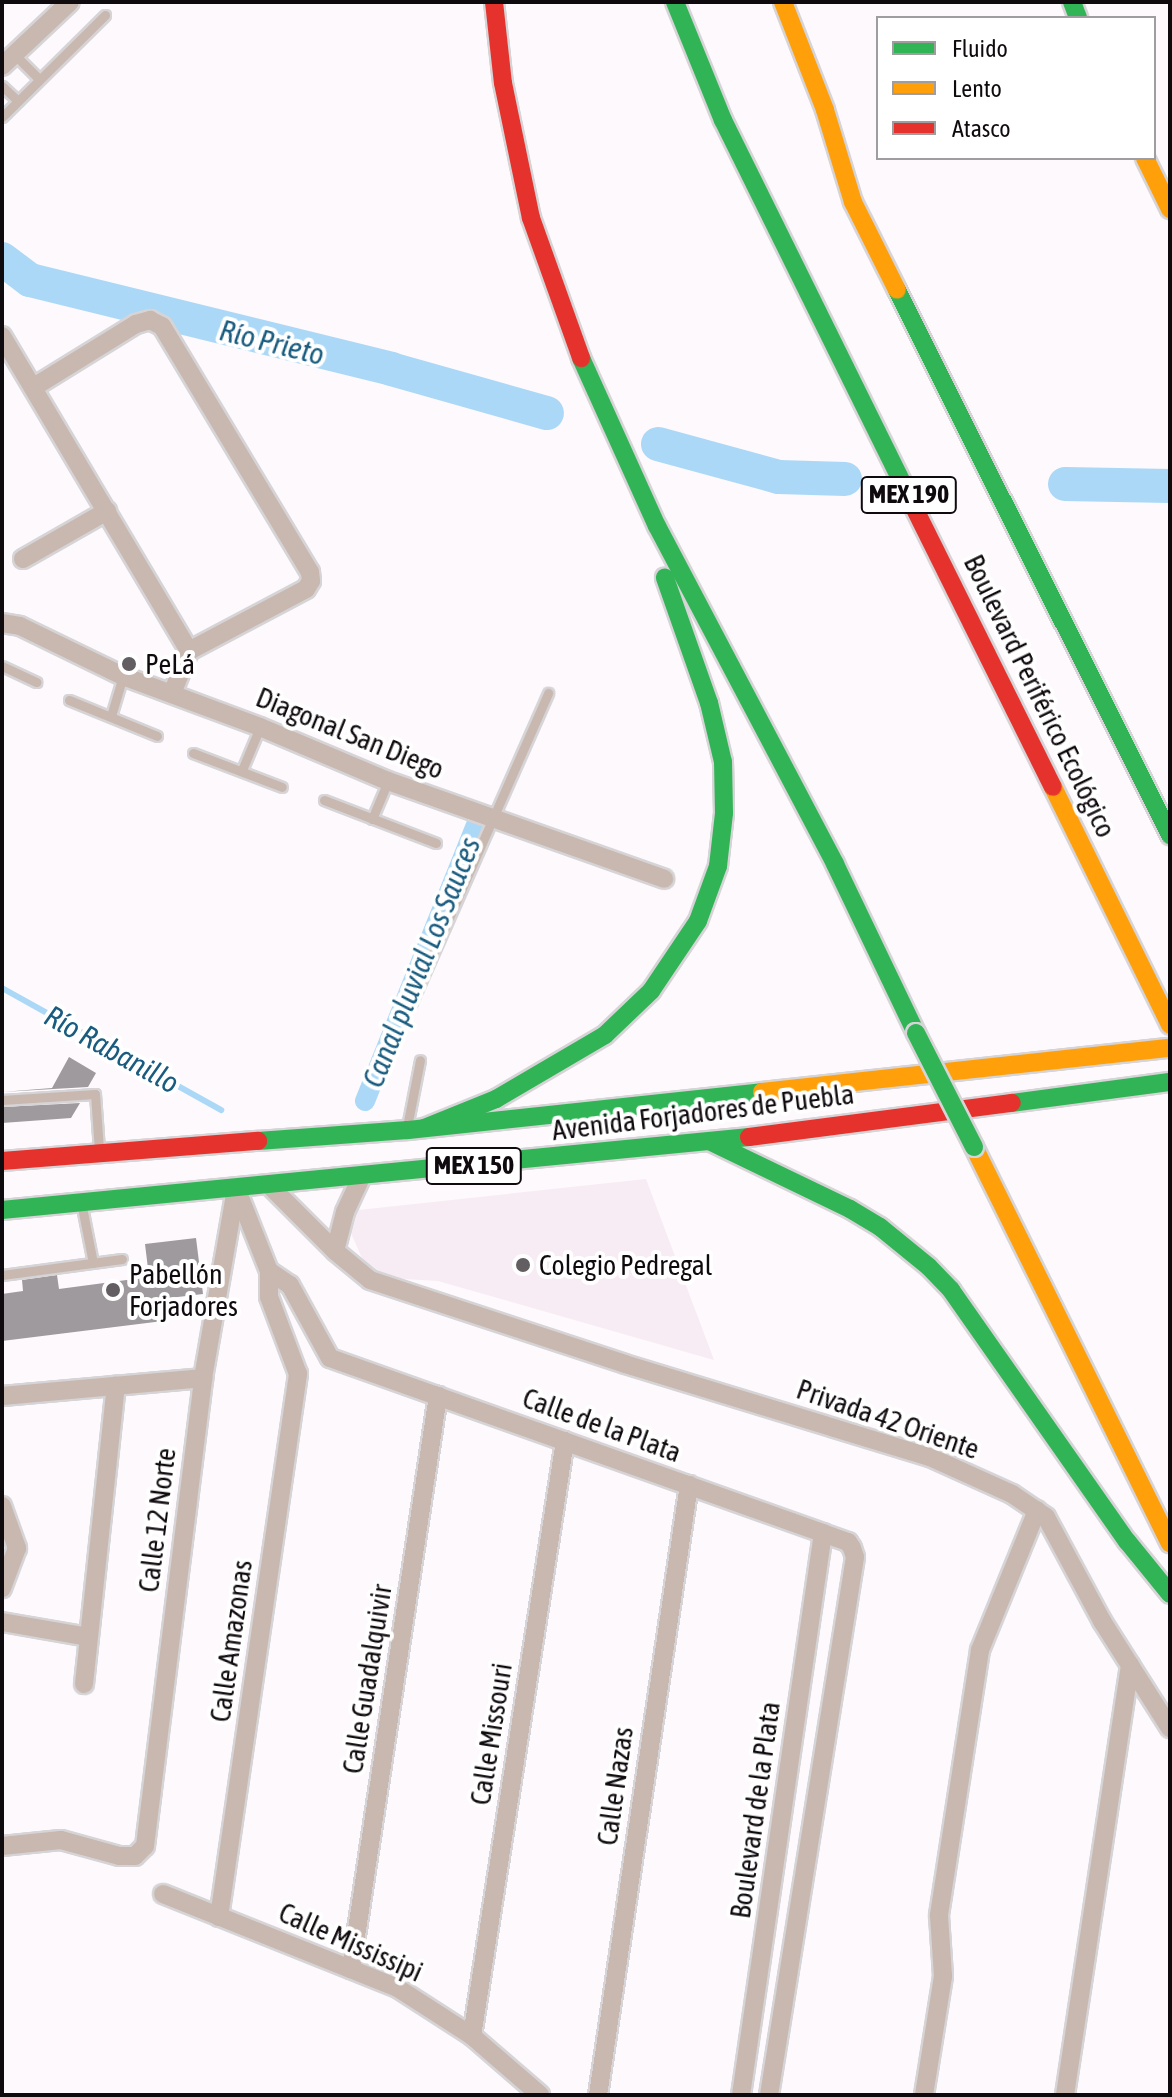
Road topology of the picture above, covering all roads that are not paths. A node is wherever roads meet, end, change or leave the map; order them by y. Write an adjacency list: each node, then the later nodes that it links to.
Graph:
1 (70, 2): 6 (street)
2 (494, 2): 16 (main road)
3 (675, 2): 41 (main road, Boulevard Periférico Ecológico / MEX 190)
4 (783, 2): 37 (main road, Boulevard Periférico Ecológico / MEX 190)
5 (105, 15): 7 (lane)
6 (8, 60): 7 (lane)
7 (39, 79): 9 (lane)
8 (2, 86): 9 (lane)
9 (18, 101): 10 (lane)
10 (2, 117)
11 (1146, 160): 12 (main road)
12 (1170, 209)
13 (2, 336): 14 (street)
14 (34, 387): 15 (street); 20 (street)
15 (107, 511): 17 (street); 20 (street)
16 (657, 526): 46 (main road); 71 (main road, bridge)
17 (23, 559)
18 (2, 607): 19 (street, Diagonal San Diego)
19 (11, 625): 22 (street, Diagonal San Diego)
20 (189, 651): 25 (street)
21 (2, 666): 23 (lane)
22 (123, 676): 25 (street, Diagonal San Diego); 27 (lane)
23 (37, 682)
24 (548, 693): 36 (lane)
25 (172, 694): 28 (street, Diagonal San Diego)
26 (69, 700): 27 (lane)
27 (111, 716): 29 (lane)
28 (260, 727): 31 (lane); 32 (street, Diagonal San Diego)
29 (157, 736)
30 (193, 753): 31 (lane)
31 (242, 770): 33 (lane)
32 (388, 781): 35 (lane); 36 (street, Diagonal San Diego)
33 (282, 787)
34 (324, 800): 35 (lane)
35 (372, 819): 38 (lane)
36 (493, 819): 39 (street, Diagonal San Diego); 40 (lane)
37 (1170, 835)
38 (436, 843)
39 (664, 879)
40 (411, 1004)
41 (1170, 1025)
42 (1170, 1048): 46 (main road, Avenida Forjadores de Puebla / MEX 150)
43 (420, 1060): 46 (lane)
44 (1170, 1082): 47 (main road, Avenida Forjadores de Puebla / MEX 150)
45 (2, 1100): 48 (lane)
46 (416, 1129): 48 (main road, Avenida Forjadores de Puebla / MEX 150)
47 (711, 1142): 50 (main road, Avenida Forjadores de Puebla / MEX 150); 74 (main road)
48 (99, 1154): 49 (main road, Avenida Forjadores de Puebla / MEX 150)
49 (2, 1161)
50 (361, 1178): 51 (main road, Avenida Forjadores de Puebla / MEX 150); 55 (street)
51 (269, 1185): 52 (main road, Avenida Forjadores de Puebla / MEX 150); 55 (street, Privada 42 Oriente)
52 (236, 1188): 53 (main road, Avenida Forjadores de Puebla / MEX 150); 58 (street); 62 (street, Calle 12 Norte)
53 (81, 1202): 54 (main road, Avenida Forjadores de Puebla / MEX 150); 57 (lane)
54 (2, 1210)
55 (335, 1251): 69 (street, Privada 42 Oriente)
56 (122, 1259): 57 (lane)
57 (93, 1263): 59 (lane)
58 (269, 1271): 60 (street); 61 (street)
59 (2, 1275)
60 (330, 1358): 61 (street); 65 (street, Calle de la Plata)
61 (298, 1374): 82 (street, Calle Amazonas)
62 (203, 1378): 63 (street); 80 (street, Calle 12 Norte)
63 (116, 1386): 64 (street); 76 (street)
64 (2, 1396)
65 (438, 1396): 66 (street, Calle de la Plata); 83 (street, Calle Guadalquivir)
66 (565, 1441): 67 (street, Calle de la Plata); 84 (street, Calle Missouri)
67 (689, 1485): 70 (street, Calle de la Plata); 86 (street, Calle Nazas)
68 (2, 1506): 73 (street)
69 (1037, 1510): 77 (street); 89 (street)
70 (823, 1533): 72 (street, Calle de la Plata); 87 (street, Boulevard de la Plata)
71 (1170, 1543)
72 (852, 1548): 88 (street, Boulevard de la Plata)
73 (2, 1588)
74 (1170, 1594)
75 (2, 1622): 76 (street)
76 (88, 1637): 78 (street)
77 (1130, 1665): 79 (street); 90 (street)
78 (84, 1684)
79 (1170, 1728)
80 (2, 1846)
81 (163, 1894): 82 (street, Calle Mississipi)
82 (219, 1917): 83 (street, Calle Mississipi)
83 (351, 1969): 84 (street, Calle Mississipi)
84 (472, 2036): 85 (street, Calle Mississipi)
85 (540, 2095)
86 (598, 2095)
87 (741, 2095)
88 (769, 2095)
89 (924, 2095)
90 (1065, 2095)

